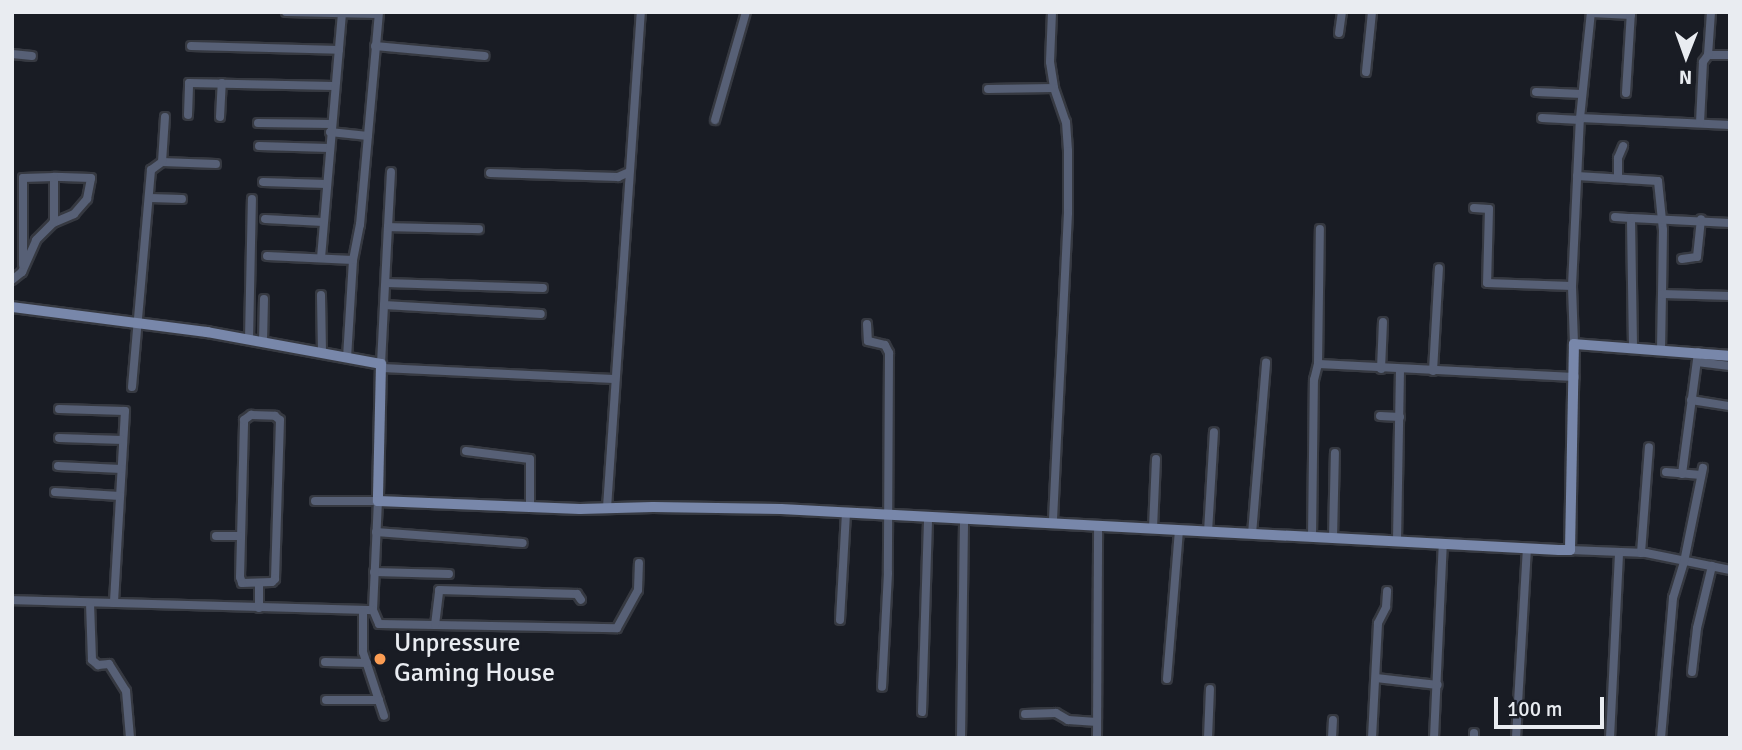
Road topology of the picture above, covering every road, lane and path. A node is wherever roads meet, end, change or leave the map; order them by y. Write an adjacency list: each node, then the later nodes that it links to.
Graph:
1 (286, 12): 8 (street)
2 (641, 12): 46 (street)
3 (746, 12): 34 (street)
4 (1052, 12): 24 (street)
5 (1342, 12): 12 (street)
6 (1372, 12): 21 (street)
7 (1711, 12): 17 (street)
8 (342, 13): 9 (street); 15 (street)
9 (378, 13): 14 (street)
10 (1591, 13): 11 (street); 28 (street)
11 (1631, 14): 27 (street)
12 (1339, 33)
13 (191, 46): 15 (street)
14 (375, 46): 20 (street); 39 (street)
15 (339, 50): 23 (street)
16 (12, 54): 19 (street)
17 (1708, 55): 18 (street); 36 (street)
18 (1730, 55)
19 (32, 56)
20 (485, 56)
21 (1366, 72)
22 (222, 83): 23 (street); 29 (street); 31 (street)
23 (334, 86): 38 (street)
24 (1054, 88): 25 (street); 133 (street)
25 (988, 89)
26 (1536, 92): 28 (street)
27 (1626, 93)
28 (1582, 94): 33 (street)
29 (188, 116)
30 (165, 117): 43 (street)
31 (220, 117)
32 (1542, 118): 33 (street)
33 (1580, 119): 36 (street); 48 (street)
34 (715, 120)
35 (258, 123): 38 (street)
36 (1700, 123): 37 (street)
37 (1730, 125)
38 (331, 128): 39 (street); 42 (street)
39 (368, 136): 71 (street)
40 (258, 146): 42 (street)
41 (1622, 146): 50 (street)
42 (329, 148): 52 (street)
43 (162, 162): 44 (street); 53 (street)
44 (216, 164)
45 (391, 172): 65 (street)
46 (629, 172): 47 (street); 105 (street)
47 (490, 173)
48 (1577, 176): 50 (street); 76 (street)
49 (54, 177): 63 (street); 63 (street); 72 (street)
50 (1618, 178): 60 (street)
51 (263, 182): 52 (street)
52 (327, 184): 62 (street)
53 (150, 198): 54 (street); 86 (street)
54 (182, 199)
55 (252, 199): 88 (street)
56 (1474, 208): 76 (street)
57 (1615, 217): 58 (street)
58 (1631, 218): 60 (street); 91 (street)
59 (265, 219): 62 (street)
60 (1662, 219): 61 (street); 78 (street)
61 (1701, 219): 64 (street); 70 (street)
62 (324, 222): 69 (street)
63 (53, 223): 72 (street)
64 (1730, 223)
65 (388, 227): 66 (street); 75 (street)
66 (479, 229)
67 (1320, 229): 98 (street)
68 (267, 256): 69 (street)
69 (321, 258): 71 (street)
70 (1682, 259)
71 (354, 260): 96 (street)
72 (23, 265): 74 (street)
73 (1439, 268): 103 (street)
74 (12, 279)
75 (386, 283): 77 (street); 82 (street)
76 (1572, 286): 90 (street)
77 (543, 288)
78 (1662, 294): 80 (street); 92 (street)
79 (321, 295): 93 (street)
80 (1730, 296)
81 (264, 299): 89 (street)
82 (384, 305): 84 (street); 99 (street)
83 (12, 307): 86 (street)
84 (541, 314)
85 (1383, 322): 101 (street)
86 (138, 323): 88 (street); 106 (street)
87 (867, 324): 130 (street)
88 (249, 339): 89 (street)
89 (264, 342): 93 (street)
90 (1574, 344): 91 (street); 104 (street)
91 (1633, 347): 92 (street)
92 (1661, 350): 95 (street)
93 (322, 353): 96 (street)
94 (1730, 356): 95 (street)
95 (1698, 357): 100 (street); 107 (street)
96 (347, 358): 99 (street)
97 (1266, 363): 139 (street)
98 (1318, 365): 101 (street); 142 (street)
99 (381, 366): 105 (street); 126 (street)
100 (1730, 366)
101 (1381, 369): 102 (street)
102 (1400, 369): 103 (street); 111 (street)
103 (1433, 371): 104 (street)
104 (1574, 377): 148 (street)
105 (615, 379): 128 (street)
106 (132, 387)
107 (1691, 400): 108 (street); 122 (street)
108 (1730, 406)
109 (59, 409): 114 (street)
110 (1380, 416): 111 (street)
111 (1400, 417): 144 (street)
112 (1214, 432): 138 (street)
113 (59, 438): 114 (street)
114 (123, 440): 120 (street)
115 (1649, 447): 150 (street)
116 (467, 451): 127 (street)
117 (1335, 453): 143 (street)
118 (1156, 459): 135 (street)
119 (58, 466): 120 (street)
120 (121, 469): 124 (street)
121 (1666, 472): 122 (street)
122 (1682, 474): 151 (street)
123 (55, 492): 124 (street)
124 (120, 496): 162 (street)
125 (315, 501): 126 (street)
126 (378, 501): 127 (street); 137 (street)
127 (530, 506): 128 (street)
128 (607, 508): 129 (street)
129 (846, 512): 130 (street); 166 (street)
130 (888, 514): 131 (street); 174 (street)
131 (928, 516): 132 (street); 178 (street)
132 (964, 518): 133 (street); 184 (street)
133 (1053, 522): 134 (street)
134 (1098, 526): 135 (street); 182 (street)
135 (1153, 528): 136 (street)
136 (1179, 530): 138 (street); 172 (street)
137 (376, 531): 145 (street); 155 (street)
138 (1208, 531): 139 (street)
139 (1252, 534): 142 (street)
140 (239, 536): 141 (street); 157 (street); 157 (street)
141 (216, 537)
142 (1312, 537): 143 (street)
143 (1333, 538): 144 (street)
144 (1397, 541): 146 (street)
145 (523, 543)
146 (1443, 543): 147 (street); 173 (street)
147 (1527, 549): 148 (street); 190 (street)
148 (1570, 550): 149 (street)
149 (1619, 552): 150 (street); 191 (street)
150 (1641, 553): 151 (street)
151 (1684, 562): 153 (street); 192 (street)
152 (639, 563): 167 (street)
153 (1707, 565): 154 (street); 170 (street)
154 (1730, 570)
155 (374, 572): 156 (street); 164 (street)
156 (449, 574)
157 (260, 583): 163 (street)
158 (1387, 591): 171 (street)
159 (12, 600): 161 (street)
160 (581, 600): 167 (street)
161 (90, 603): 162 (street); 183 (street)
162 (114, 603): 163 (street)
163 (259, 608): 165 (street)
164 (373, 610): 165 (street); 167 (street)
165 (363, 612): 169 (street)
166 (839, 620)
167 (435, 625)
168 (326, 662): 169 (street)
169 (368, 663): 177 (street)
170 (1692, 672)
171 (1376, 678): 173 (street); 188 (street)
172 (1167, 679)
173 (1438, 685): 189 (street)
174 (882, 687)
175 (1210, 689): 186 (street)
176 (326, 700): 177 (street)
177 (379, 700): 180 (street)
178 (922, 712)
179 (1025, 713): 182 (street)
180 (384, 716)
181 (1333, 720): 187 (street)
182 (1097, 722): 185 (street)
183 (130, 738)
184 (961, 738)
185 (1097, 738)
186 (1208, 738)
187 (1332, 738)
188 (1372, 738)
189 (1434, 738)
190 (1516, 738)
191 (1610, 738)
192 (1661, 738)

